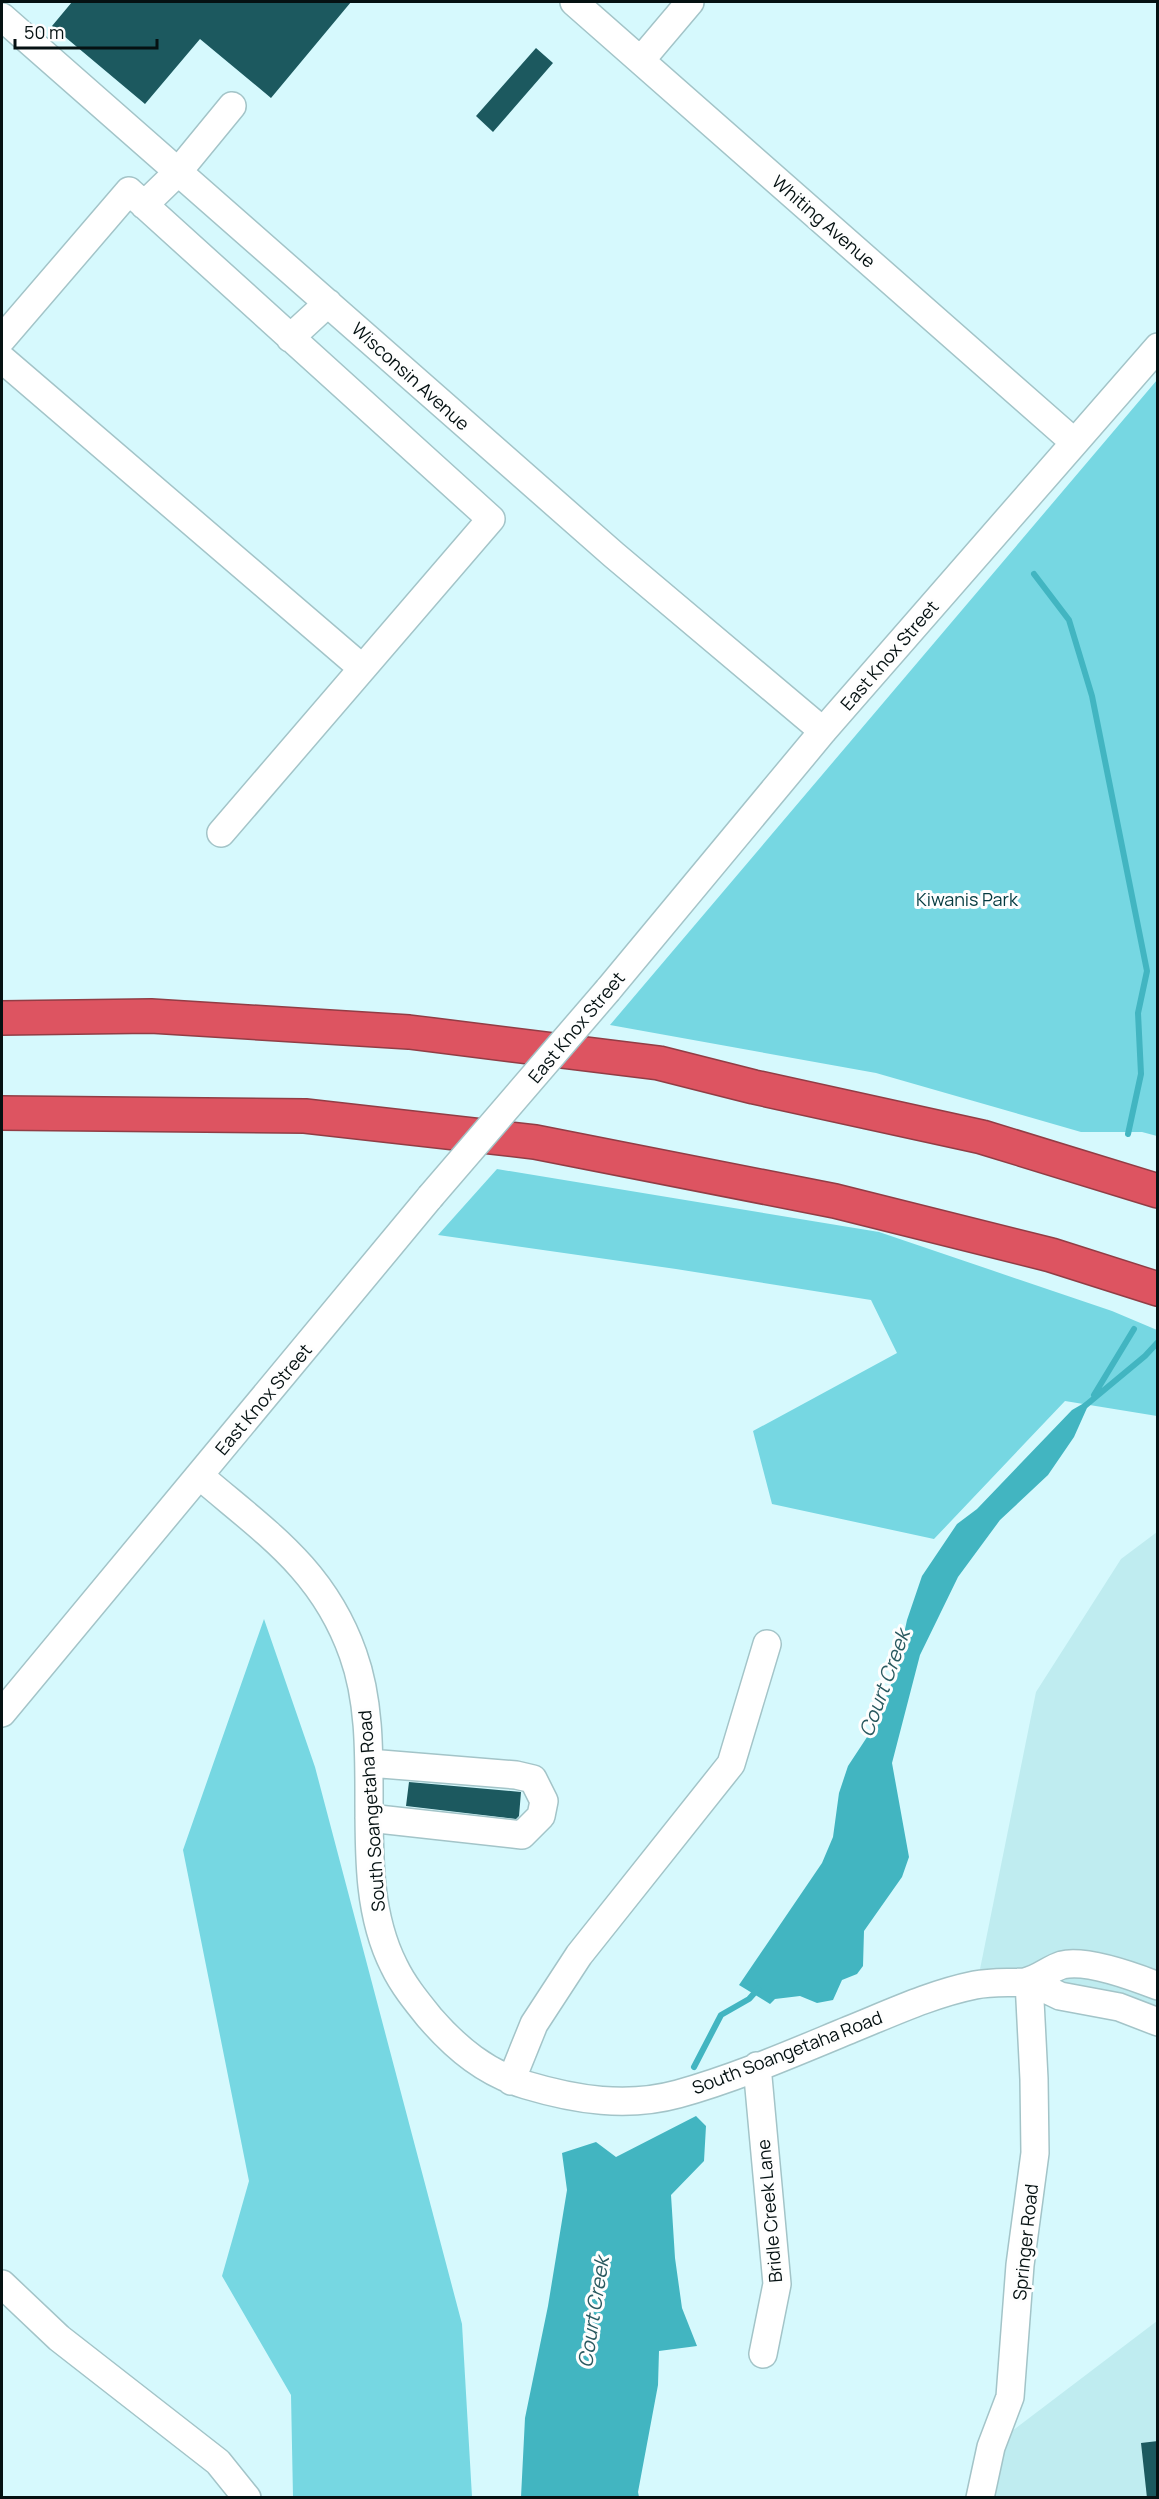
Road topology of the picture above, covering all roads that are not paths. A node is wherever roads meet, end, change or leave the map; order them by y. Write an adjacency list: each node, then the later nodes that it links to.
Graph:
1 (574, 2): 4 (street, Whiting Avenue)
2 (690, 2): 4 (street)
3 (2, 17): 6 (street, Wisconsin Avenue)
4 (641, 60): 13 (street, Whiting Avenue)
5 (232, 106): 6 (street)
6 (177, 173): 7 (street); 8 (street, Wisconsin Avenue)
7 (144, 205): 9 (street); 10 (street)
8 (328, 303): 9 (street); 15 (street, Wisconsin Avenue)
9 (290, 338): 14 (street)
10 (2, 339)
11 (1158, 347): 13 (street, East Knox Street)
12 (2, 359): 14 (street)
13 (1074, 442): 15 (street, East Knox Street)
14 (362, 668): 16 (street)
15 (823, 731): 21 (street, East Knox Street, bridge)
16 (221, 833)
17 (2, 1018): 19 (highway)
18 (2, 1113): 20 (highway)
19 (1158, 1191)
20 (1158, 1289)
21 (200, 1476): 23 (street, East Knox Street); 24 (street, South Soangetaha Road)
22 (768, 1644): 30 (street)
23 (2, 1713)
24 (369, 1763): 25 (street, South Soangetaha Road); 25 (street)
25 (369, 1818): 30 (street, South Soangetaha Road)
26 (1029, 1981): 27 (street, South Soangetaha Road); 28 (street, South Soangetaha Road); 29 (street, South Soangetaha Road); 34 (street, Springer Road)
27 (1158, 1986)
28 (1158, 2022)
29 (757, 2066): 30 (street, South Soangetaha Road); 32 (street, Bridle Creek Lane)
30 (511, 2081)
31 (2, 2283): 33 (street)
32 (763, 2354)
33 (248, 2498)
34 (980, 2498)

